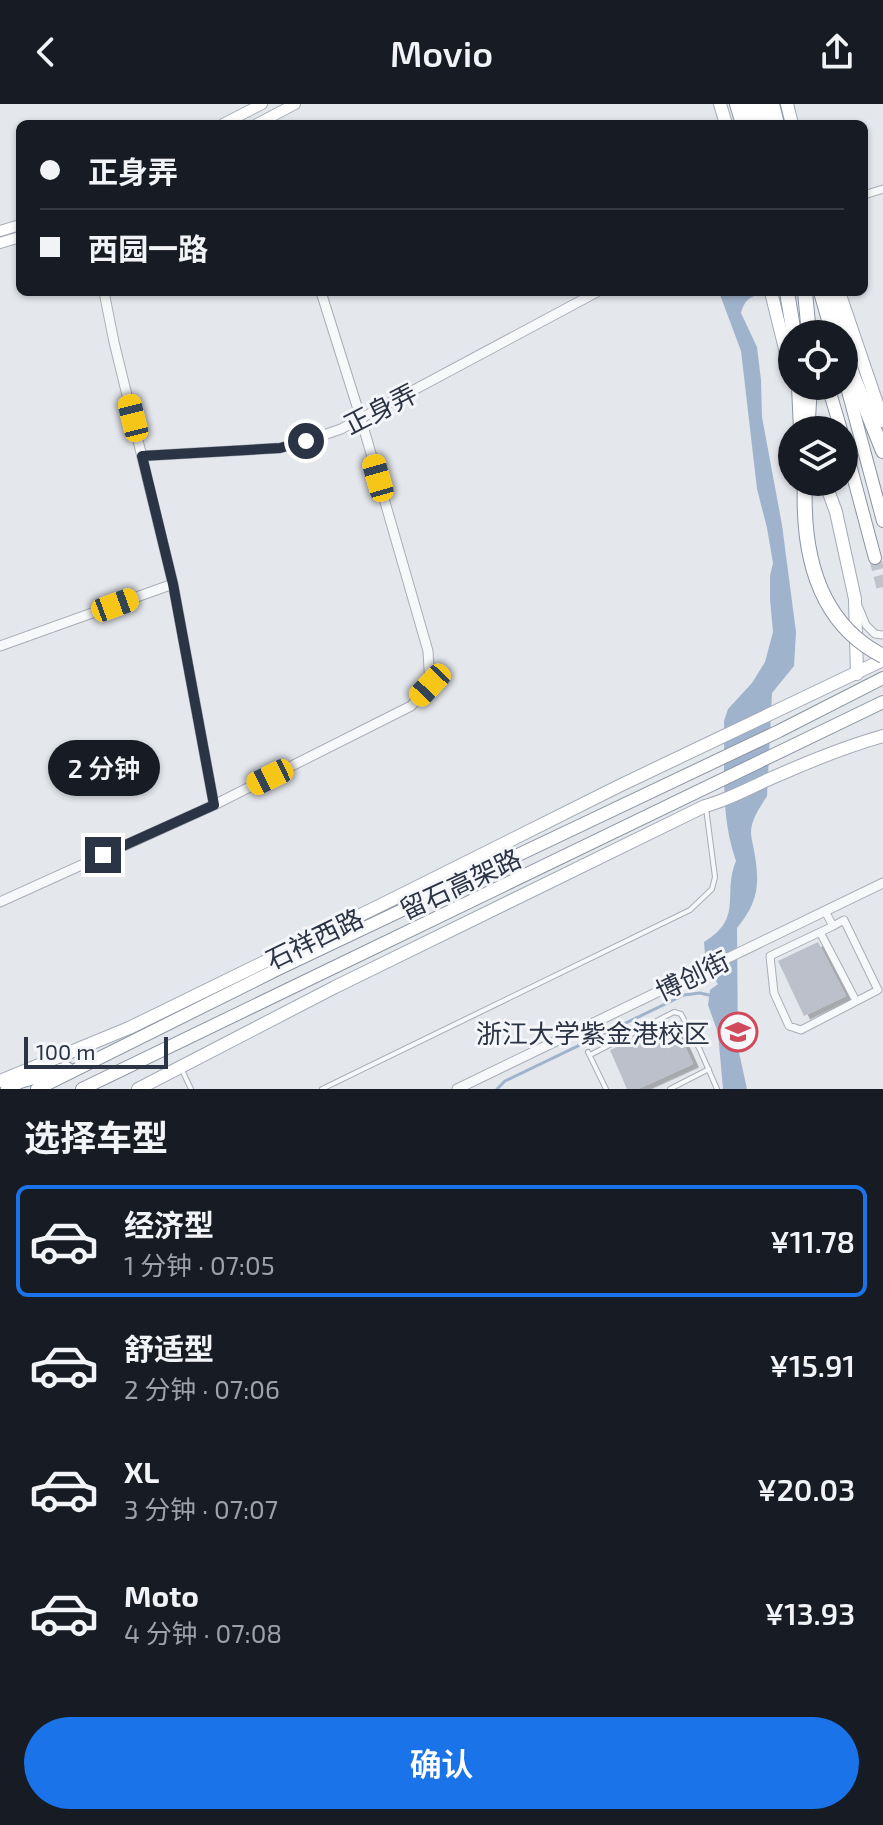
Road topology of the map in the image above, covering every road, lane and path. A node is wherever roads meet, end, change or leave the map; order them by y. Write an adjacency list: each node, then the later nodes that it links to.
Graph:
1 (260, 104): 3 (main road)
2 (295, 104): 4 (main road)
3 (230, 120)
4 (268, 120)
5 (105, 296): 24 (street)
6 (322, 296): 21 (street)
7 (590, 296): 21 (street, 正身弄)
8 (772, 296): 14 (main road)
9 (788, 296): 15 (highway)
10 (804, 296): 16 (highway, bridge)
11 (821, 296): 17 (main road)
12 (828, 296): 18 (highway)
13 (840, 296): 22 (main road)
14 (778, 320)
15 (792, 320)
16 (808, 320)
17 (828, 320)
18 (836, 320)
19 (858, 388): 23 (highway)
20 (850, 400): 28 (main road)
21 (361, 419): 24 (street, 正身弄); 40 (street)
22 (883, 421)
23 (883, 451)
24 (142, 456): 30 (street)
25 (858, 494): 29 (main road)
26 (806, 496): 34 (highway, bridge)
27 (830, 496): 31 (main road)
28 (883, 521)
29 (875, 558)
30 (173, 584): 33 (street); 40 (street)
31 (855, 599): 32 (street); 35 (main road)
32 (883, 635)
33 (0, 646)
34 (883, 658): 35 (main road, 石祥西路)
35 (857, 674): 51 (main road, 石祥西路)
36 (883, 678): 47 (main road, 留石高架路)
37 (883, 702): 50 (main road, 留石高架路)
38 (883, 736): 39 (main road, 石祥西路)
39 (712, 804): 48 (main road, 石祥西路); 58 (lane)
40 (214, 805): 42 (street)
41 (883, 883): 43 (street, 博创街)
42 (0, 902)
43 (825, 911): 44 (street); 59 (street, 博创街)
44 (833, 926): 45 (street); 46 (street)
45 (820, 932): 46 (street); 46 (street)
46 (856, 1001)
47 (109, 1055): 52 (main road); 53 (main road, 留石高架路)
48 (181, 1067): 56 (main road, 石祥西路); 57 (lane)
49 (709, 1069): 60 (lane); 61 (lane); 62 (lane)
50 (109, 1075): 54 (main road, 留石高架路); 55 (main road)
51 (0, 1081)
52 (7, 1089)
53 (37, 1089)
54 (82, 1089)
55 (94, 1089)
56 (138, 1089)
57 (191, 1089)
58 (322, 1089)
59 (457, 1089)
60 (606, 1089)
61 (670, 1089)
62 (717, 1089)

